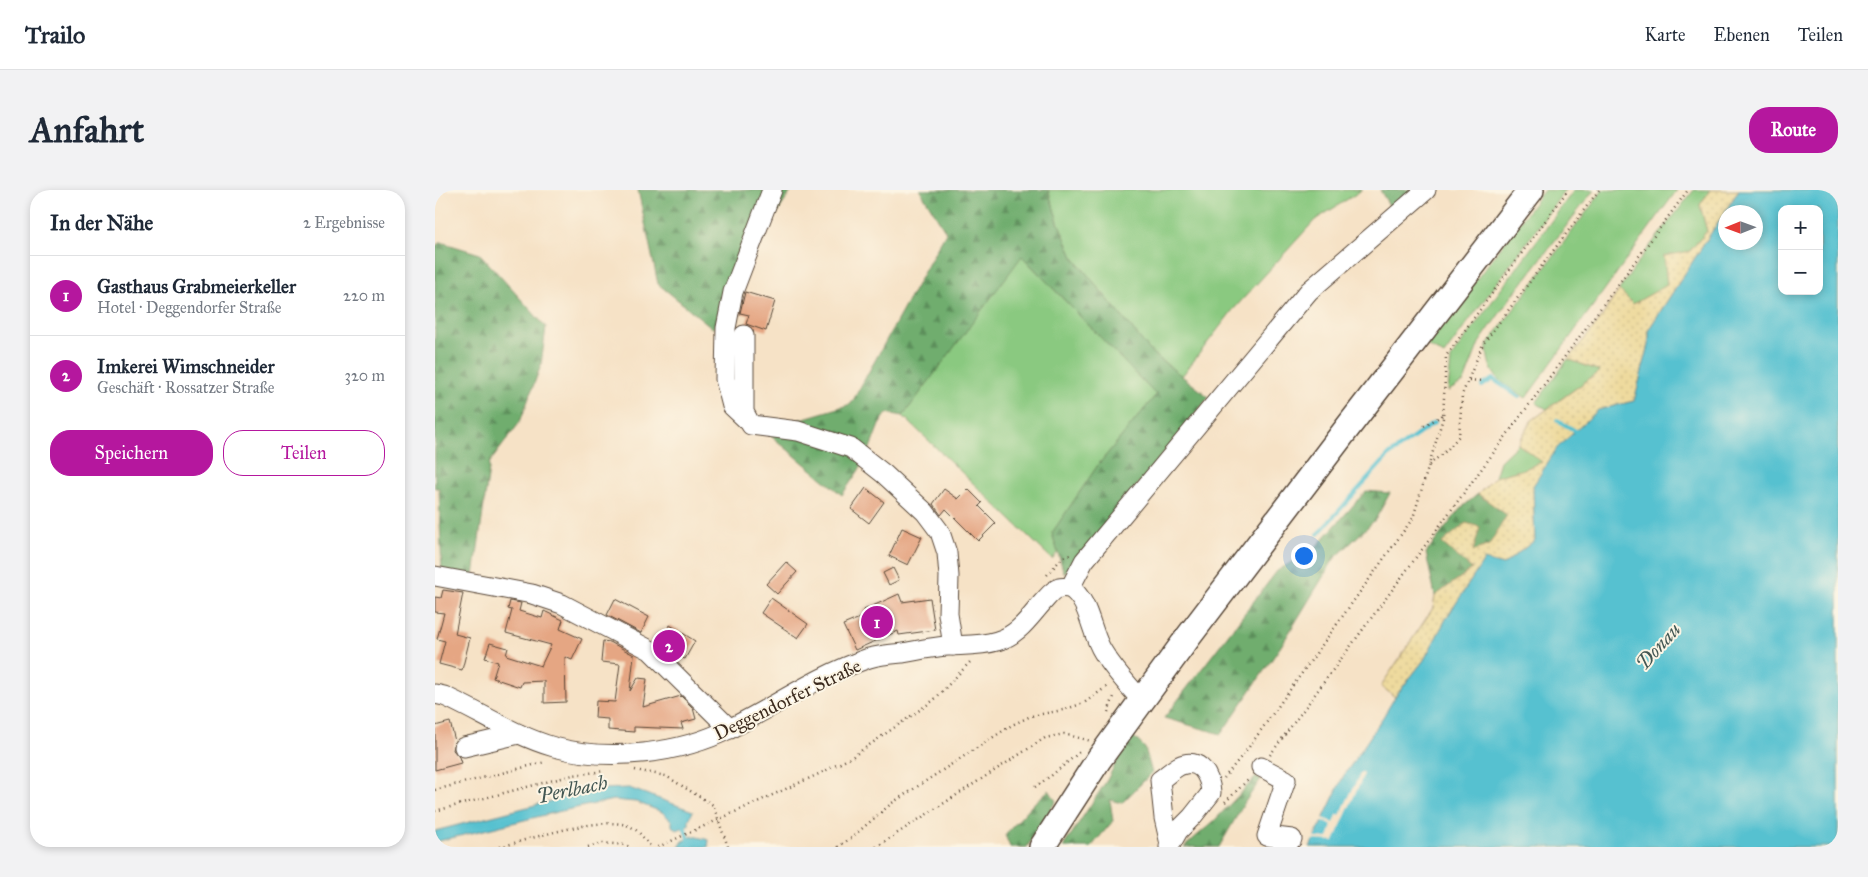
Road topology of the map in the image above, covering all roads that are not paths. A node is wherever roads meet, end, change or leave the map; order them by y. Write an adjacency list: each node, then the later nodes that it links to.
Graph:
1 (772, 190): 5 (street)
2 (1426, 190): 7 (street)
3 (1531, 190): 10 (main road)
4 (744, 335): 5 (street)
5 (751, 425): 8 (street)
6 (435, 576): 11 (street)
7 (1071, 588): 8 (street, Deggendorfer Straße); 10 (street)
8 (953, 646): 11 (street, Deggendorfer Straße)
9 (435, 694): 12 (street, Deggendorfer Straße)
10 (1142, 701): 16 (main road)
11 (730, 729): 12 (street, Deggendorfer Straße)
12 (519, 734): 13 (street)
13 (464, 747)
14 (1261, 767): 15 (street)
15 (1292, 839)
16 (1043, 847)

